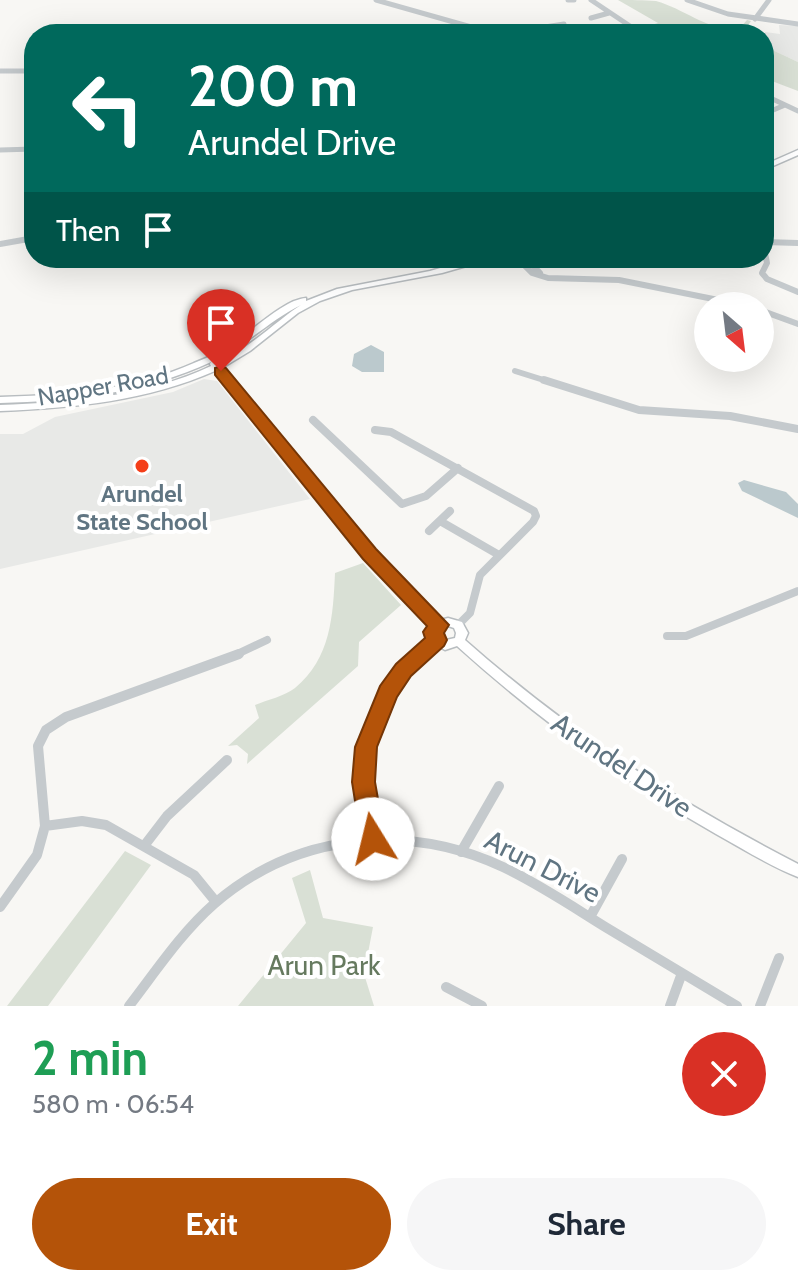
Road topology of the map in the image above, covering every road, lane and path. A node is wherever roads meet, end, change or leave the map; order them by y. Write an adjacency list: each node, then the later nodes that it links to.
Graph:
1 (376, 0): 10 (street)
2 (568, 0): 3 (street)
3 (574, 0)
4 (591, 0): 7 (street)
5 (687, 0): 9 (street)
6 (769, 0): 9 (street)
7 (609, 13): 8 (street); 11 (street)
8 (591, 18)
9 (755, 19): 12 (street)
10 (462, 24)
11 (626, 24)
12 (798, 24)
13 (0, 71): 14 (street)
14 (24, 71)
15 (774, 100): 16 (street)
16 (786, 105): 17 (street); 18 (street)
17 (774, 110)
18 (798, 111)
19 (24, 149): 20 (street)
20 (0, 150)
21 (798, 150): 22 (main road)
22 (774, 161)
23 (24, 240): 26 (street)
24 (798, 241): 25 (street)
25 (774, 242)
26 (0, 244)
27 (437, 268): 37 (main road, Napper Road)
28 (451, 268): 37 (main road, Napper Road)
29 (527, 268): 32 (street)
30 (535, 268): 32 (street)
31 (764, 268): 33 (street)
32 (543, 277): 34 (street)
33 (798, 292)
34 (694, 295)
35 (774, 315): 36 (street)
36 (798, 324)
37 (213, 363): 39 (main road, Napper Road); 40 (main road, Napper Road); 50 (main road)
38 (515, 371): 42 (street)
39 (0, 400)
40 (0, 408)
41 (313, 420): 44 (street)
42 (798, 429)
43 (375, 430): 44 (street)
44 (458, 468): 48 (street)
45 (450, 511): 46 (street)
46 (440, 521): 47 (street); 48 (street)
47 (429, 531)
48 (499, 555): 51 (street)
49 (798, 591): 52 (street)
50 (438, 625): 51 (main road); 54 (main road)
51 (458, 625): 55 (main road)
52 (667, 636)
53 (267, 640): 58 (street)
54 (436, 640): 55 (main road); 59 (street)
55 (459, 641): 63 (main road, Arundel Drive)
56 (227, 760): 60 (street)
57 (499, 786): 61 (street)
58 (45, 826): 60 (street); 65 (street)
59 (373, 839): 61 (street, Arun Drive); 64 (street, Arun Drive)
60 (144, 846): 64 (street)
61 (461, 852): 66 (street, Arun Drive)
62 (622, 859): 66 (street)
63 (798, 871)
64 (216, 902): 70 (street, Arun Drive)
65 (0, 907)
66 (590, 917): 68 (street, Arun Drive)
67 (779, 958): 74 (street)
68 (682, 973): 72 (street); 73 (street, Arun Drive)
69 (446, 987): 71 (street)
70 (129, 1006)
71 (482, 1006)
72 (670, 1006)
73 (737, 1006)
74 (760, 1006)

